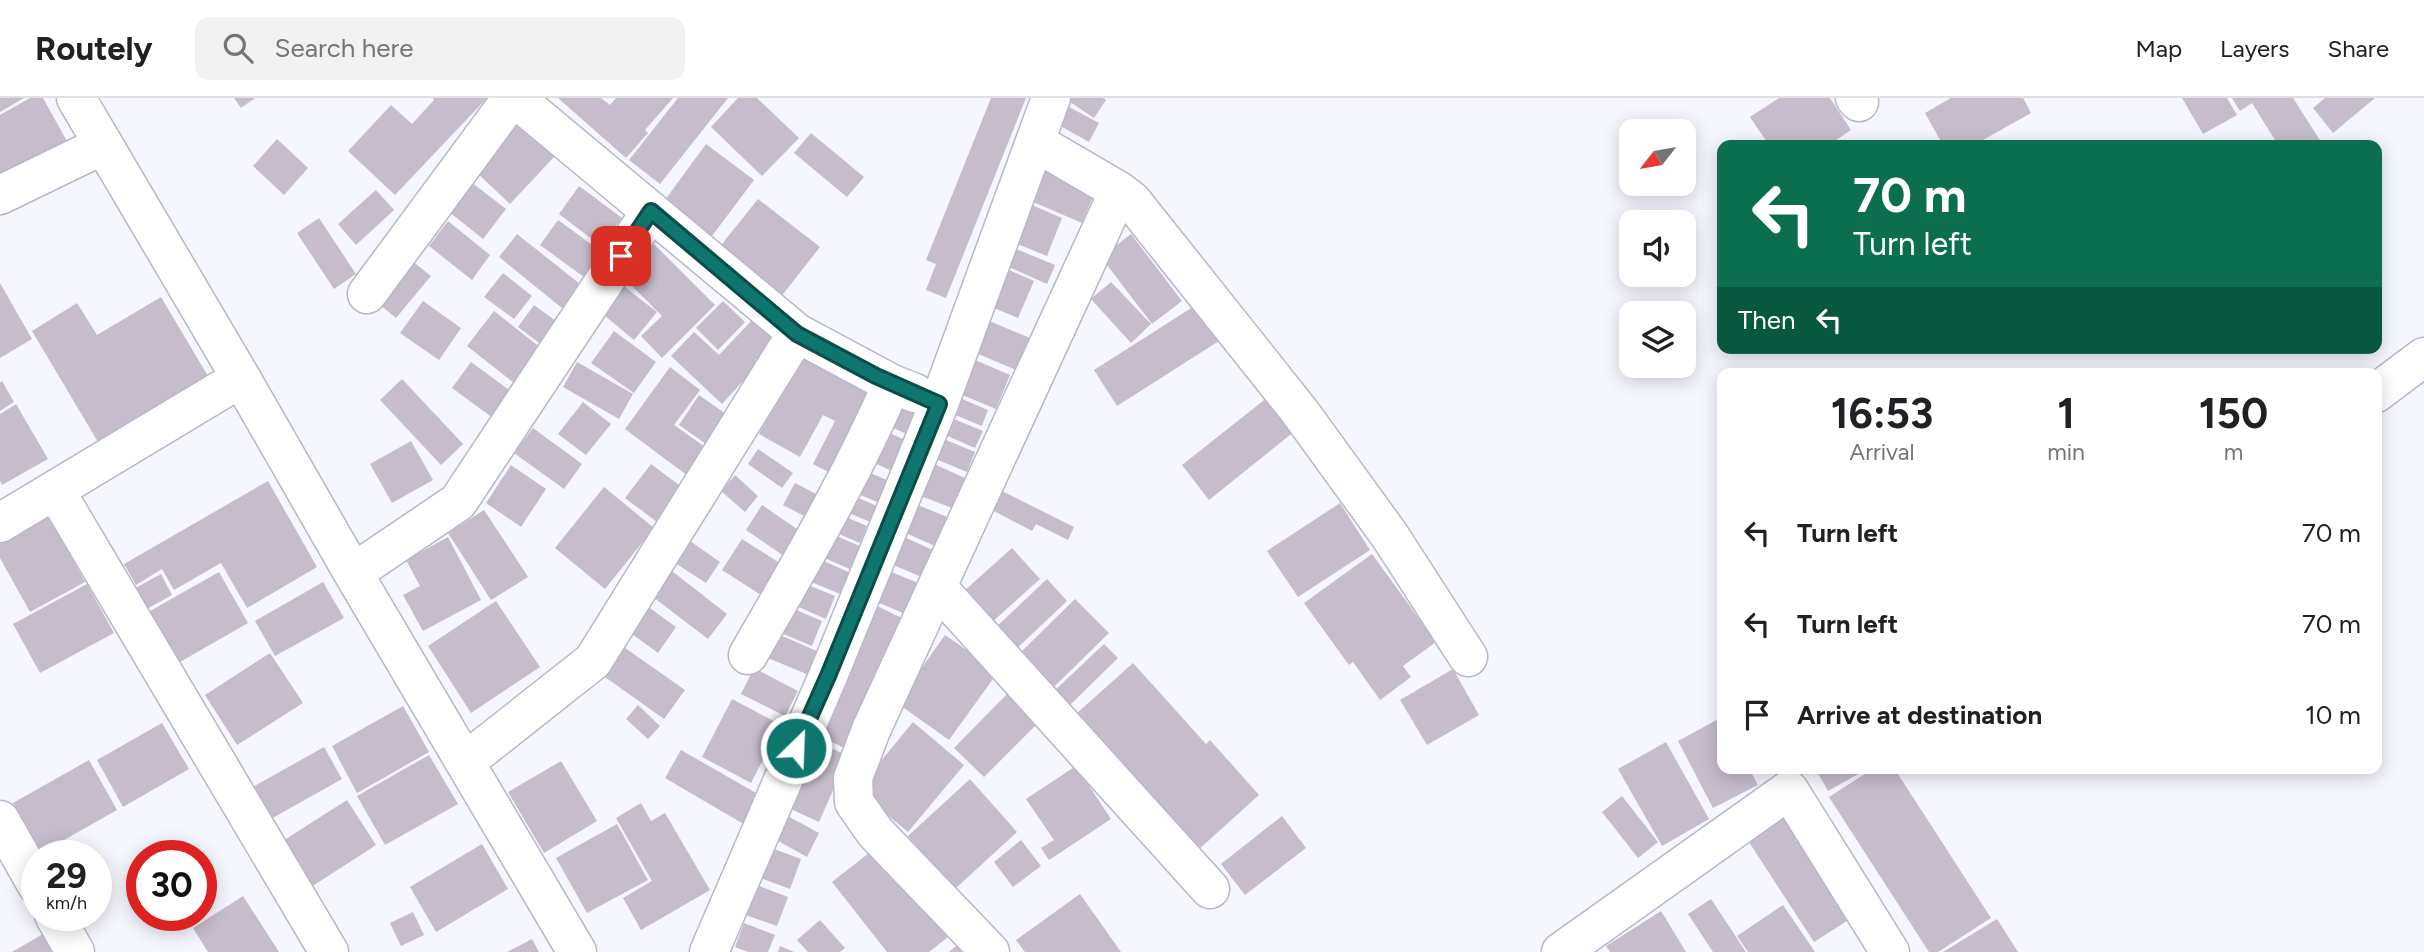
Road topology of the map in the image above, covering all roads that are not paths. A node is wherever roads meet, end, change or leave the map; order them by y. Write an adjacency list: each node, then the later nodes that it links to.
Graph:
1 (76, 98): 5 (street)
2 (513, 98): 8 (street); 9 (street)
3 (1051, 98): 4 (street)
4 (1035, 142): 6 (street); 15 (street)
5 (103, 145): 7 (street); 12 (street)
6 (1119, 191): 19 (street); 21 (street)
7 (0, 195)
8 (651, 211): 10 (street); 18 (street)
9 (368, 294)
10 (797, 334): 13 (street); 22 (street)
11 (2424, 357): 14 (street)
12 (242, 378): 16 (street); 18 (street)
13 (892, 384): 15 (street); 20 (street)
14 (2382, 388)
15 (939, 404): 31 (street)
16 (55, 490): 17 (street); 29 (street)
17 (0, 523)
18 (353, 573): 22 (street)
19 (937, 587): 25 (street); 32 (street)
20 (748, 655)
21 (1468, 657)
22 (465, 762): 30 (street)
23 (0, 820): 24 (street)
24 (21, 877)
25 (1210, 889)
26 (63, 931): 28 (street)
27 (1877, 948): 33 (street)
28 (75, 952)
29 (329, 952)
30 (577, 952)
31 (709, 952)
32 (990, 952)
33 (1560, 952)

